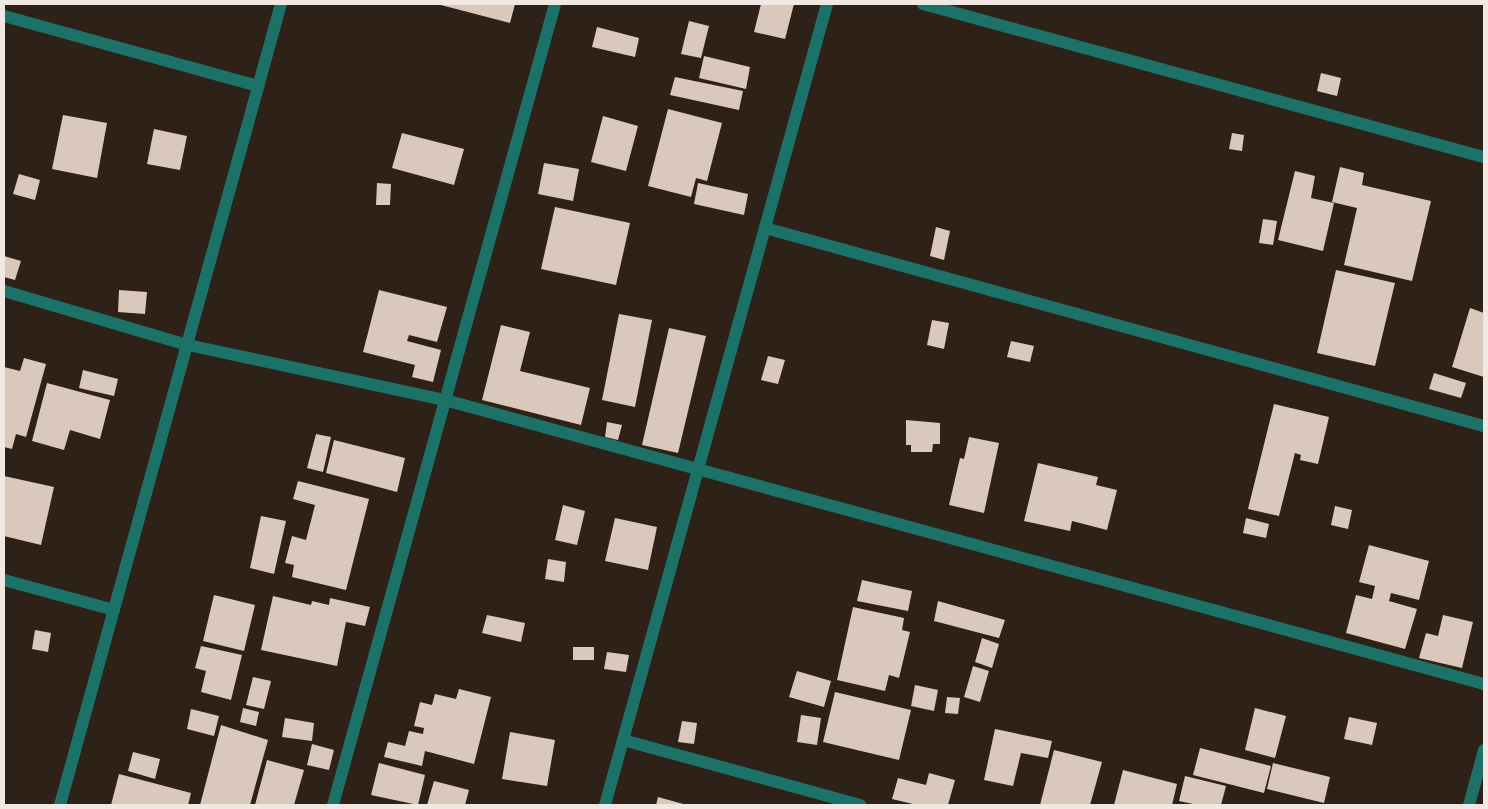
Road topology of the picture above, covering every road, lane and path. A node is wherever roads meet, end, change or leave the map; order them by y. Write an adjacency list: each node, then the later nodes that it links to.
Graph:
1 (281, 4): 6 (street)
2 (555, 4): 11 (street)
3 (827, 4): 8 (street)
4 (923, 4): 7 (street)
5 (4, 16): 6 (street)
6 (259, 86): 10 (street)
7 (1484, 157)
8 (765, 228): 12 (street); 13 (street)
9 (4, 291): 10 (street)
10 (188, 345): 11 (street); 15 (street)
11 (445, 400): 13 (street); 20 (street)
12 (1484, 426)
13 (698, 470): 16 (street); 17 (street)
14 (4, 580): 15 (street)
15 (114, 610): 19 (street)
16 (1484, 684)
17 (623, 740): 21 (street); 22 (street)
18 (1484, 750): 23 (street)
19 (60, 805)
20 (333, 805)
21 (605, 805)
22 (860, 805)
23 (1469, 805)

